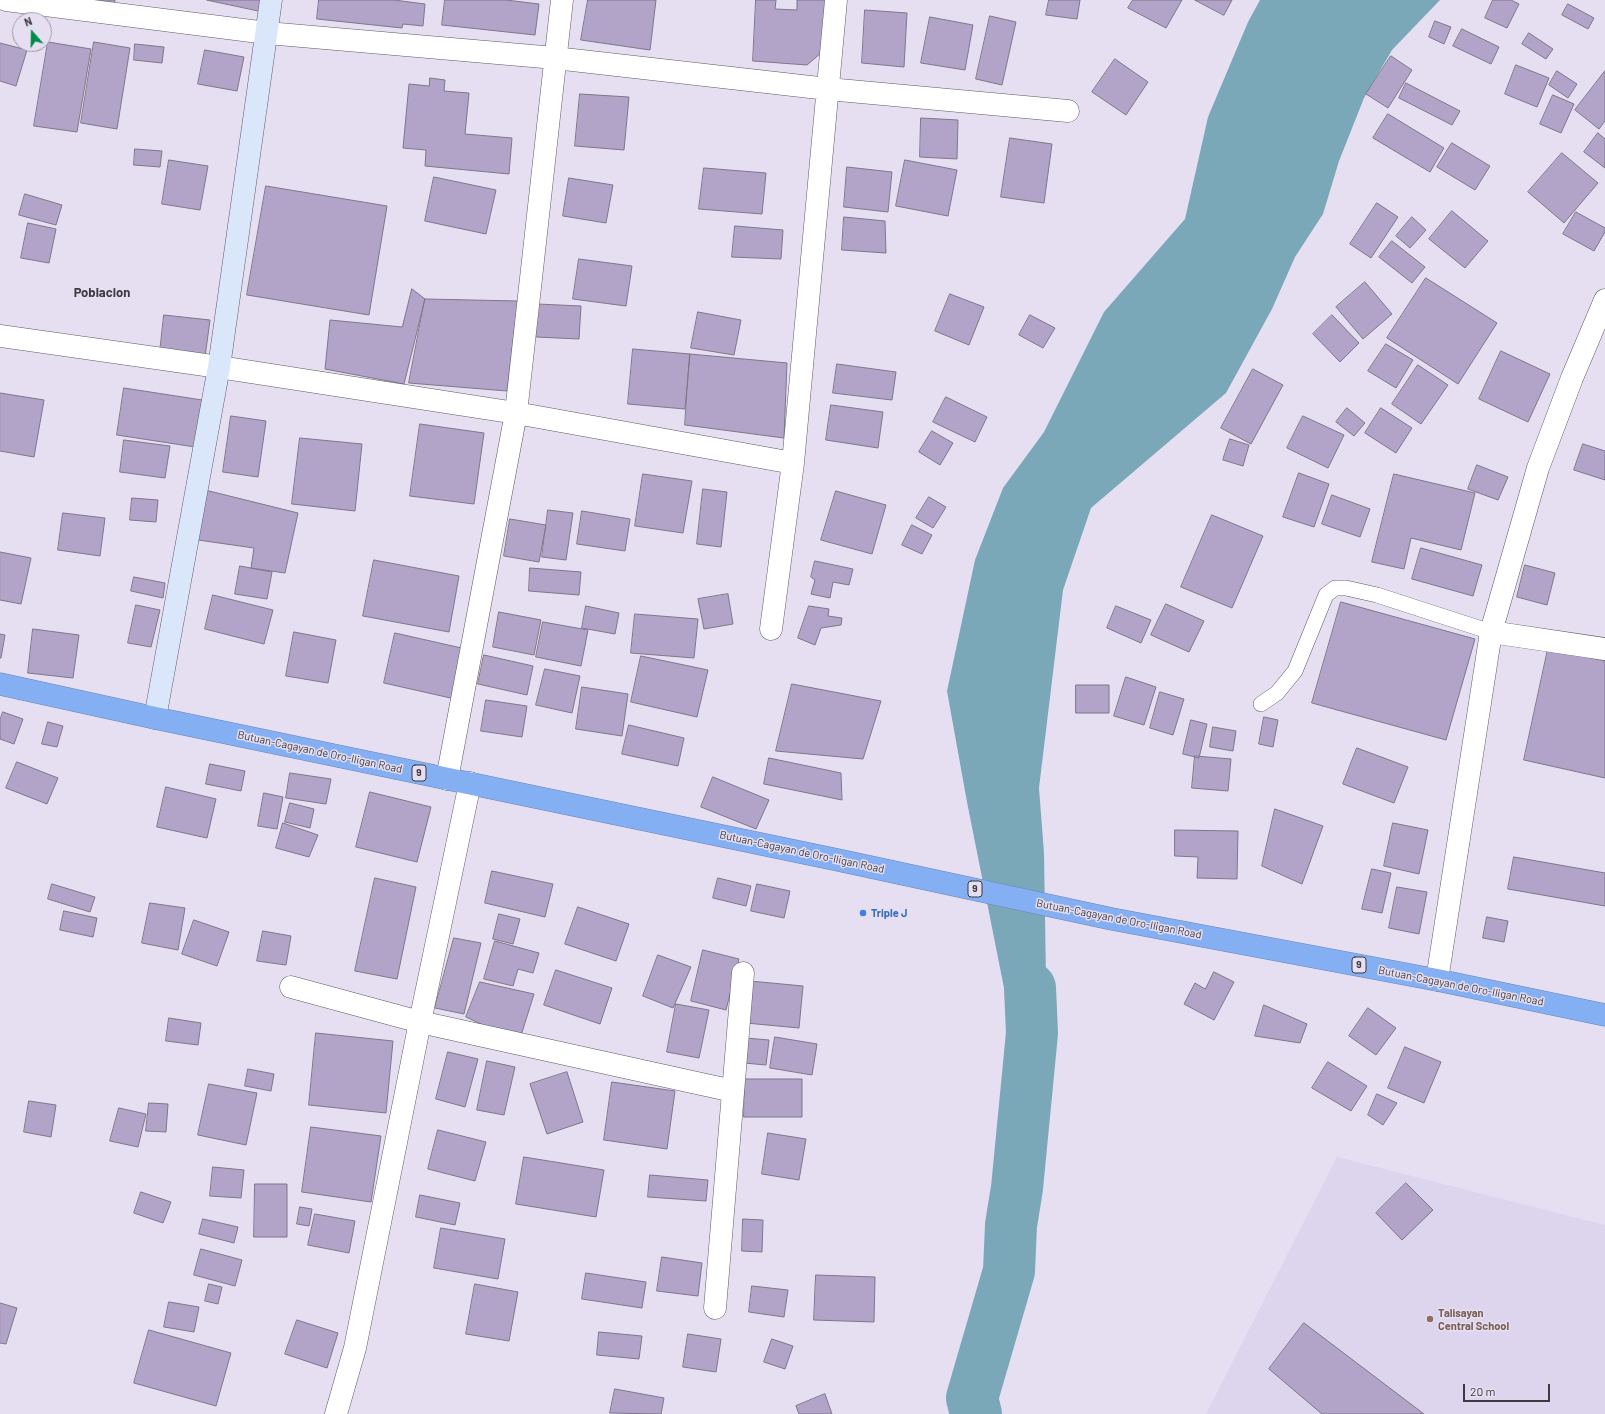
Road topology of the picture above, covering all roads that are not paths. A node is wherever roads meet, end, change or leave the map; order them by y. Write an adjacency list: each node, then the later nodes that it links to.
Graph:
1 (6, 0): 5 (street)
2 (271, 0): 5 (street)
3 (562, 0): 6 (street)
4 (836, 0): 7 (street)
5 (267, 33): 6 (street); 11 (street)
6 (555, 58): 7 (street); 12 (street)
7 (828, 89): 8 (street); 13 (street)
8 (1068, 111)
9 (1605, 300): 15 (street)
10 (0, 336): 11 (street)
11 (219, 367): 12 (street); 19 (street)
12 (516, 413): 13 (street); 20 (street)
13 (793, 463): 14 (street)
14 (771, 629)
15 (1490, 632): 16 (street); 18 (lane); 23 (street)
16 (1605, 649)
17 (0, 684): 19 (highway, Butuan-Cagayan de Oro-Iligan Road / 9)
18 (1261, 704)
19 (155, 718): 20 (highway, Butuan-Cagayan de Oro-Iligan Road / 9)
20 (447, 779): 21 (highway, Butuan-Cagayan de Oro-Iligan Road / 9)
21 (470, 783): 23 (highway, Butuan-Cagayan de Oro-Iligan Road / 9); 26 (street)
22 (742, 973): 27 (street)
23 (1438, 980): 25 (highway, Butuan-Cagayan de Oro-Iligan Road / 9)
24 (291, 987): 26 (street)
25 (1605, 1015)
26 (420, 1022): 27 (street); 29 (street)
27 (733, 1091): 28 (street)
28 (715, 1308)
29 (336, 1414)

